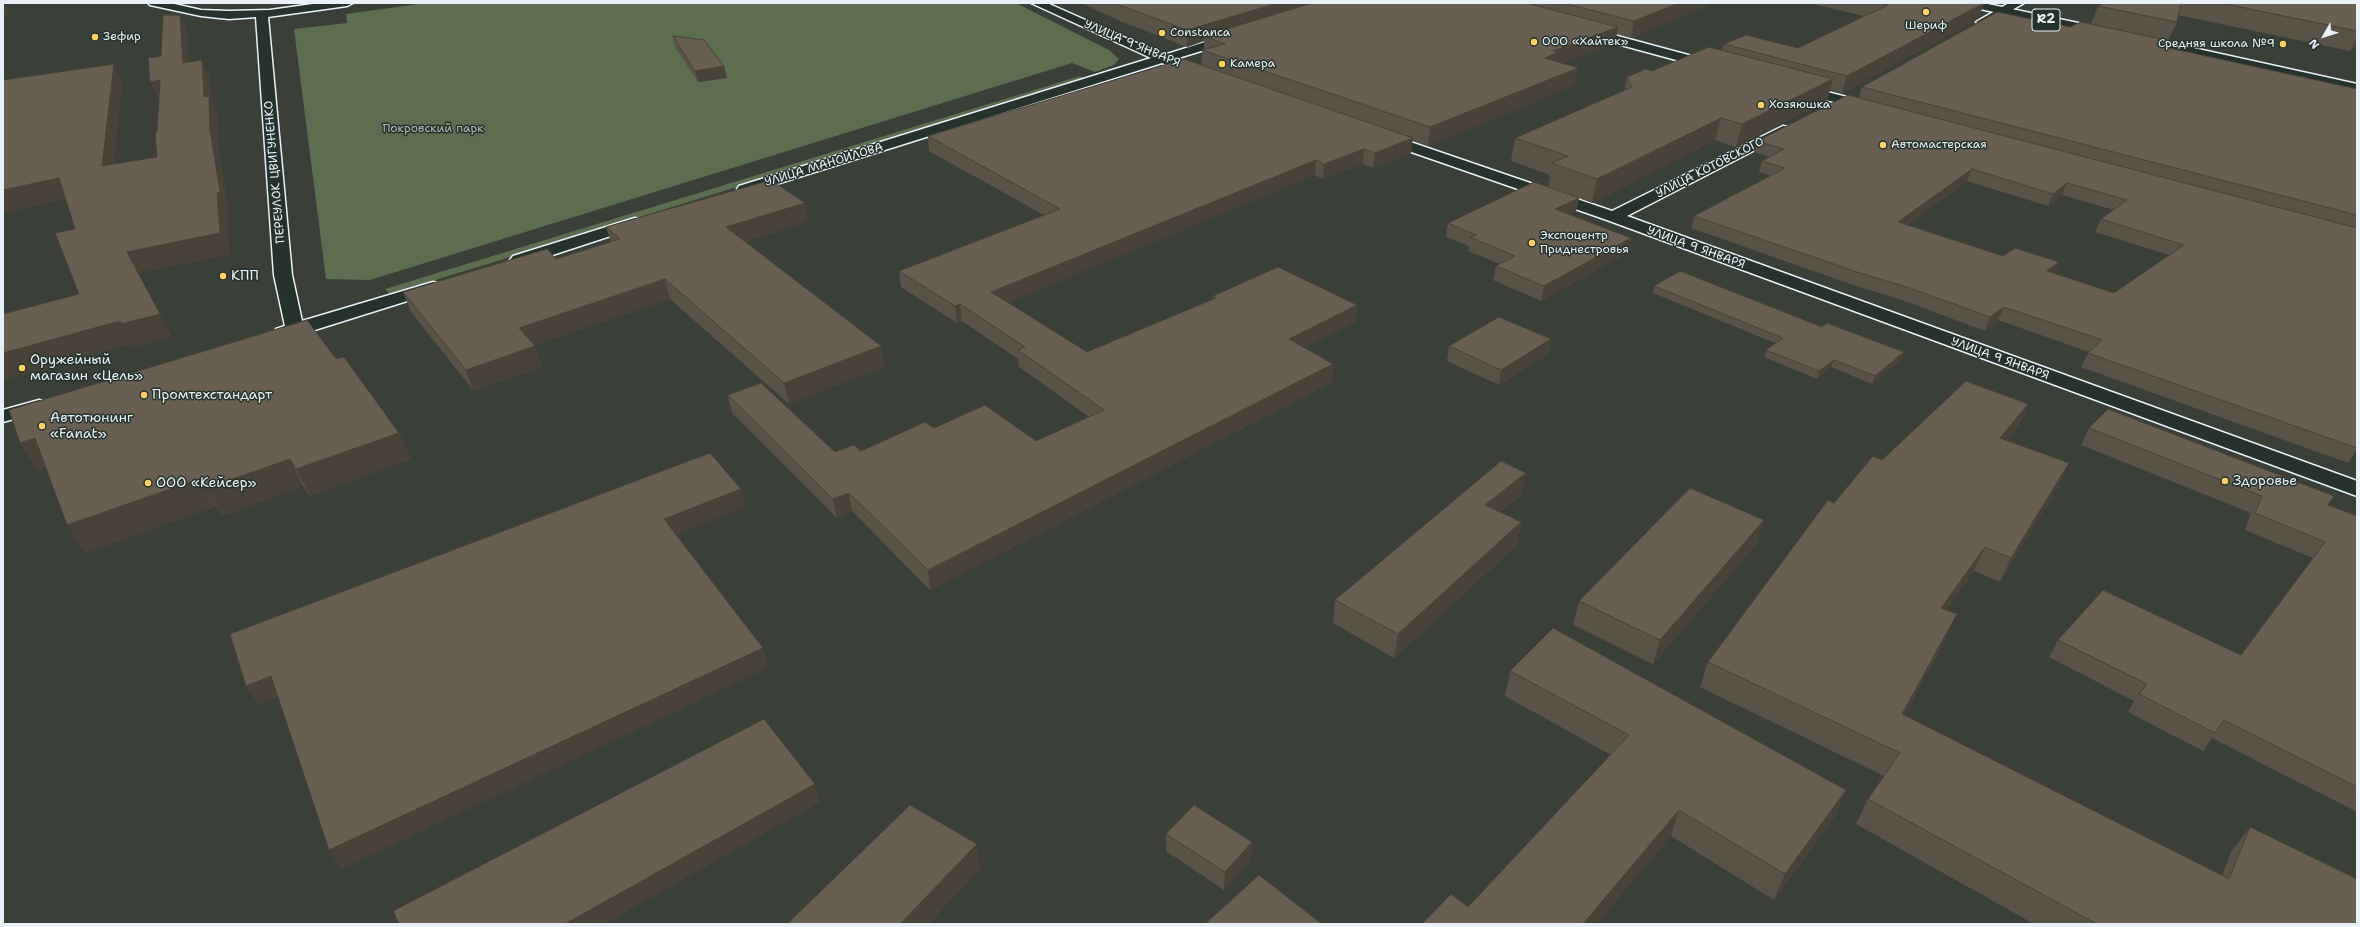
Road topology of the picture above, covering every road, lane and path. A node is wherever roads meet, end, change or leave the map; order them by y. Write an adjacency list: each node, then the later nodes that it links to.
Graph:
1 (154, 3): 7 (street)
2 (347, 3): 7 (street)
3 (1037, 3): 11 (street, УЛИЦА 9 ЯНВАРЯ)
4 (1967, 3): 6 (street, R2)
5 (2018, 3): 6 (street)
6 (2003, 11): 8 (street); 16 (street, R2)
7 (262, 14): 27 (street, ПЕРЕУЛОК ЦВИГУНЕНКО)
8 (1973, 27)
9 (1578, 29): 12 (street)
10 (1247, 33): 11 (street, УЛИЦА МАНОЙЛОВА)
11 (1163, 59): 13 (street, УЛИЦА 9 ЯНВАРЯ); 22 (street, УЛИЦА МАНОЙЛОВА)
12 (1726, 69)
13 (1216, 78)
14 (1788, 86): 17 (street)
15 (1863, 88): 17 (street)
16 (2357, 88)
17 (1842, 100): 18 (street); 19 (street)
18 (1880, 110)
19 (1821, 111)
20 (1793, 125): 23 (street, УЛИЦА КОТОВСКОГО)
21 (1369, 132): 23 (street, УЛИЦА 9 ЯНВАРЯ)
22 (732, 193)
23 (1613, 217): 31 (street, УЛИЦА 9 ЯНВАРЯ)
24 (649, 219): 25 (street)
25 (505, 264)
26 (446, 282): 27 (street)
27 (295, 330): 28 (street)
28 (265, 339)
29 (55, 401): 30 (street)
30 (3, 416)
31 (2357, 489)

